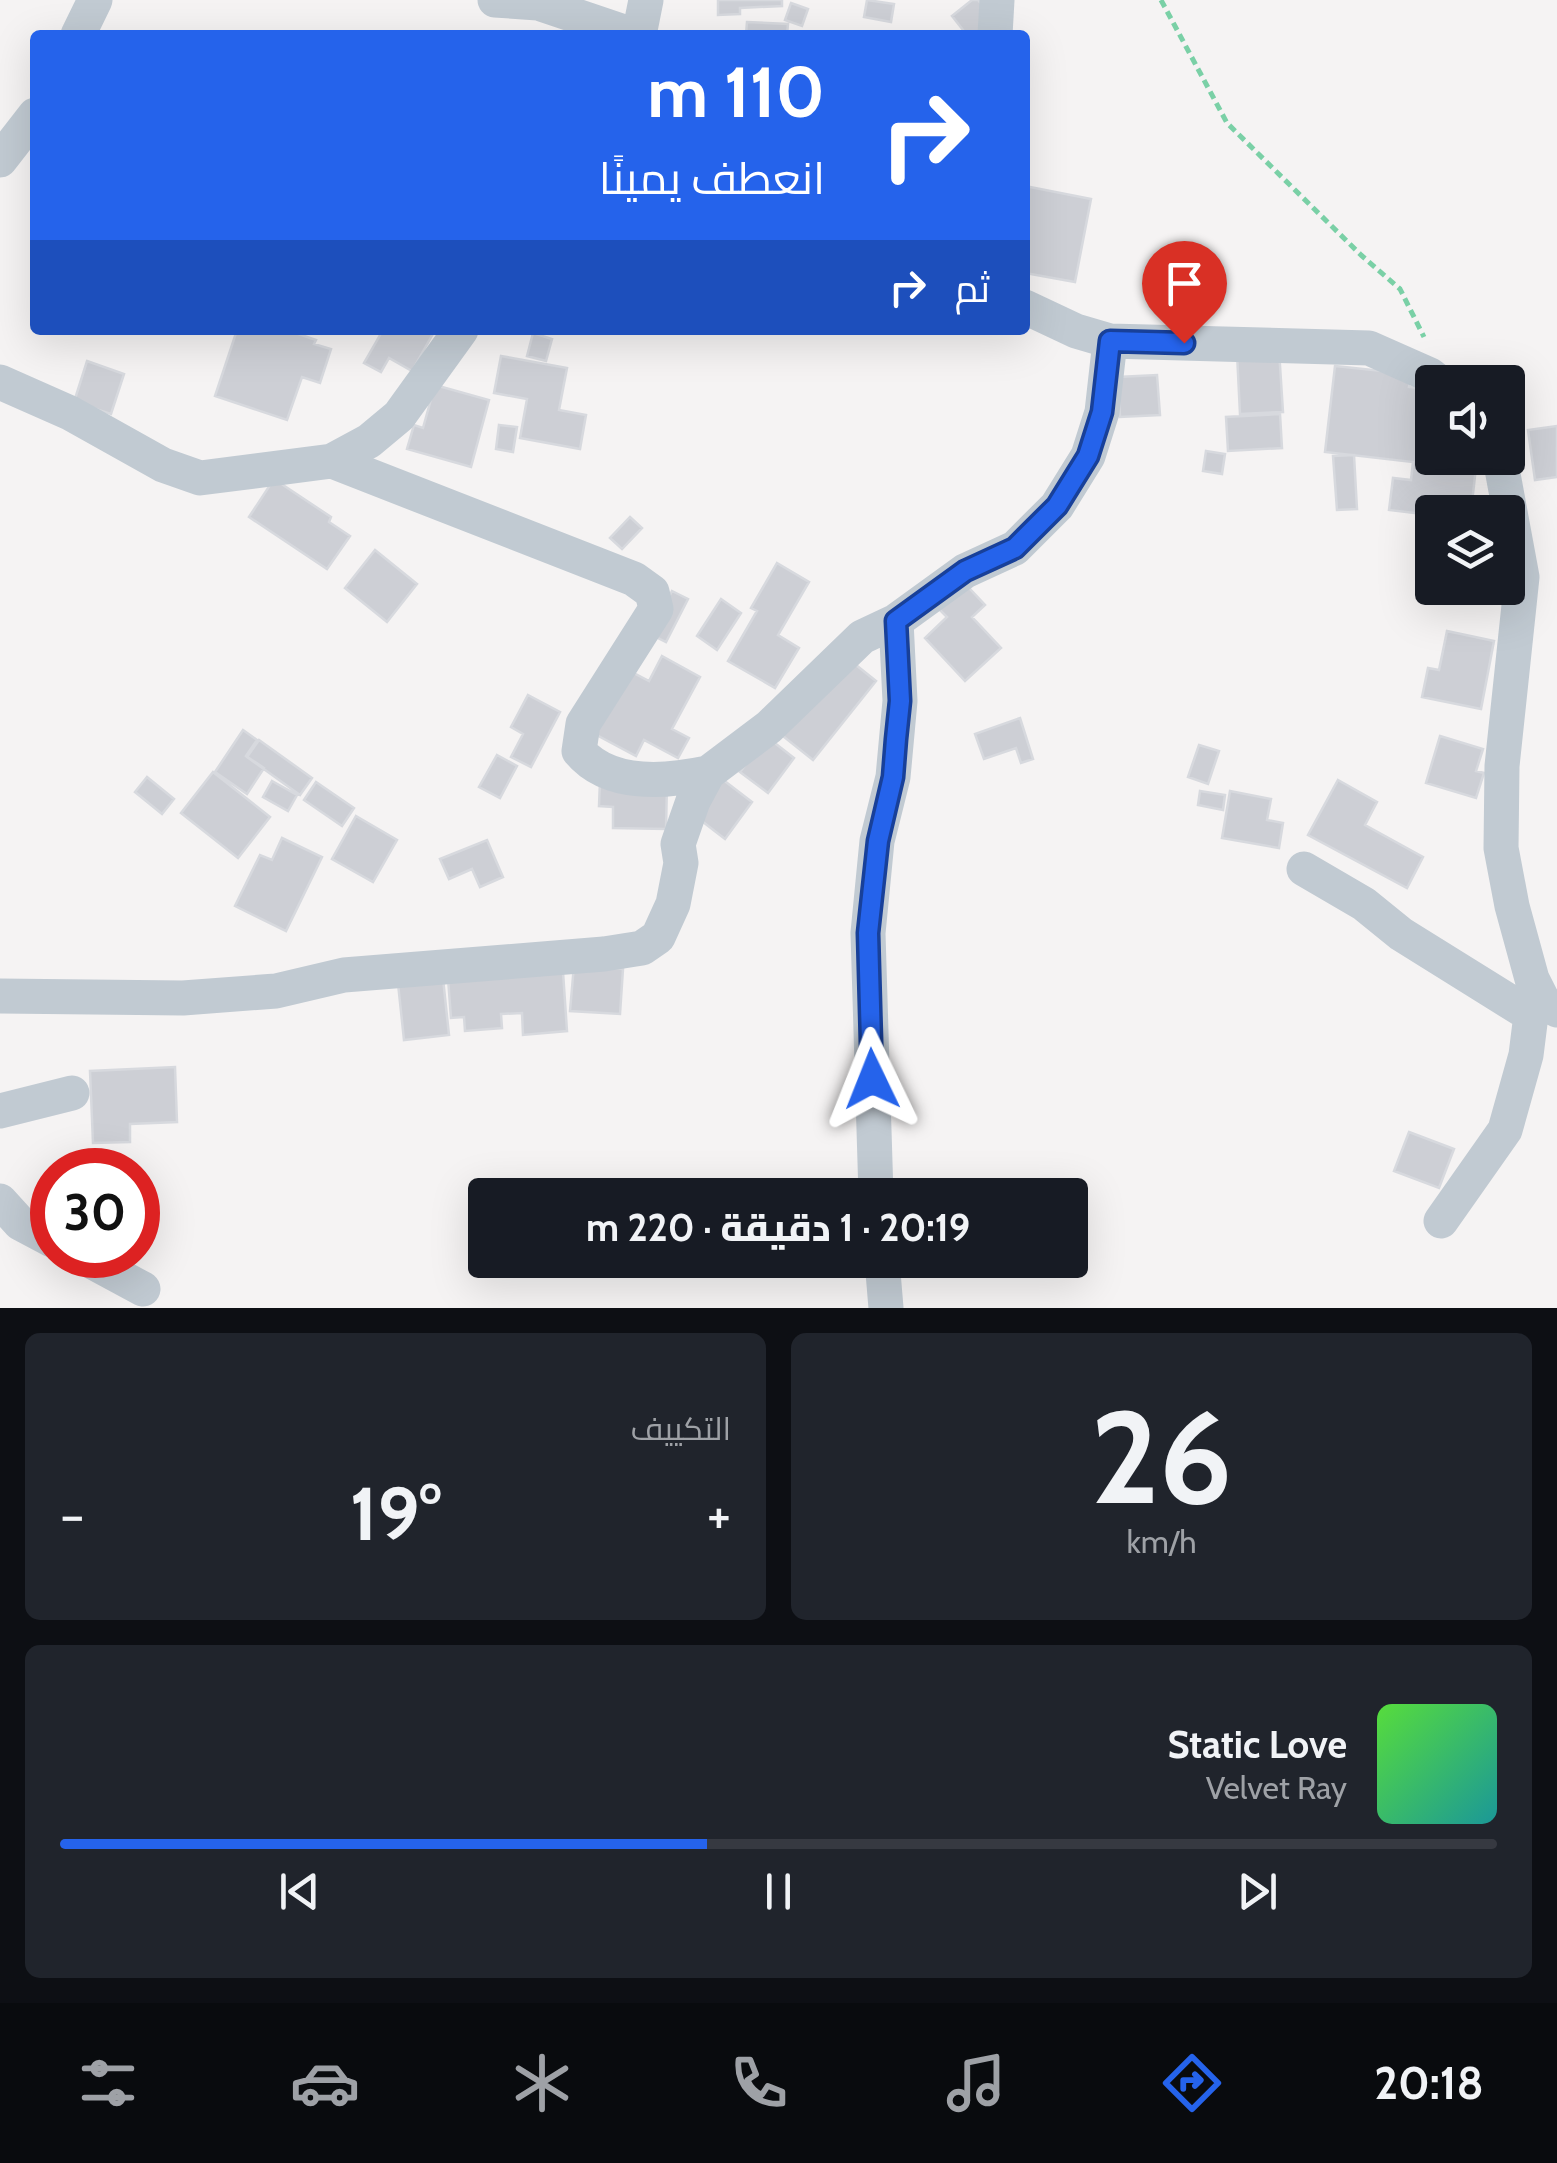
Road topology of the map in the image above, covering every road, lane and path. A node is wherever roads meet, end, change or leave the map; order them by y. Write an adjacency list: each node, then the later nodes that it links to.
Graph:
1 (95, 0): 6 (street)
2 (496, 0): 7 (street)
3 (646, 0): 8 (street)
4 (997, 0): 9 (street)
5 (1160, 0): 15 (path)
6 (80, 30)
7 (621, 30)
8 (637, 30)
9 (995, 30)
10 (30, 121): 11 (street)
11 (0, 160)
12 (1030, 309): 14 (street)
13 (457, 335): 18 (street)
14 (1110, 341): 16 (street); 20 (street)
15 (1431, 365)
16 (1415, 370)
17 (0, 382): 18 (street)
18 (332, 461): 21 (street)
19 (1503, 475): 24 (street)
20 (896, 621): 21 (street); 27 (street)
21 (708, 773): 23 (street)
22 (1304, 869): 24 (street)
23 (0, 996)
24 (1544, 1009): 29 (street)
25 (72, 1093): 26 (street)
26 (0, 1110)
27 (875, 1178)
28 (0, 1202): 30 (street)
29 (1441, 1221)
30 (30, 1228)
31 (124, 1278): 33 (street)
32 (884, 1278): 34 (street)
33 (143, 1288)
34 (886, 1308)

